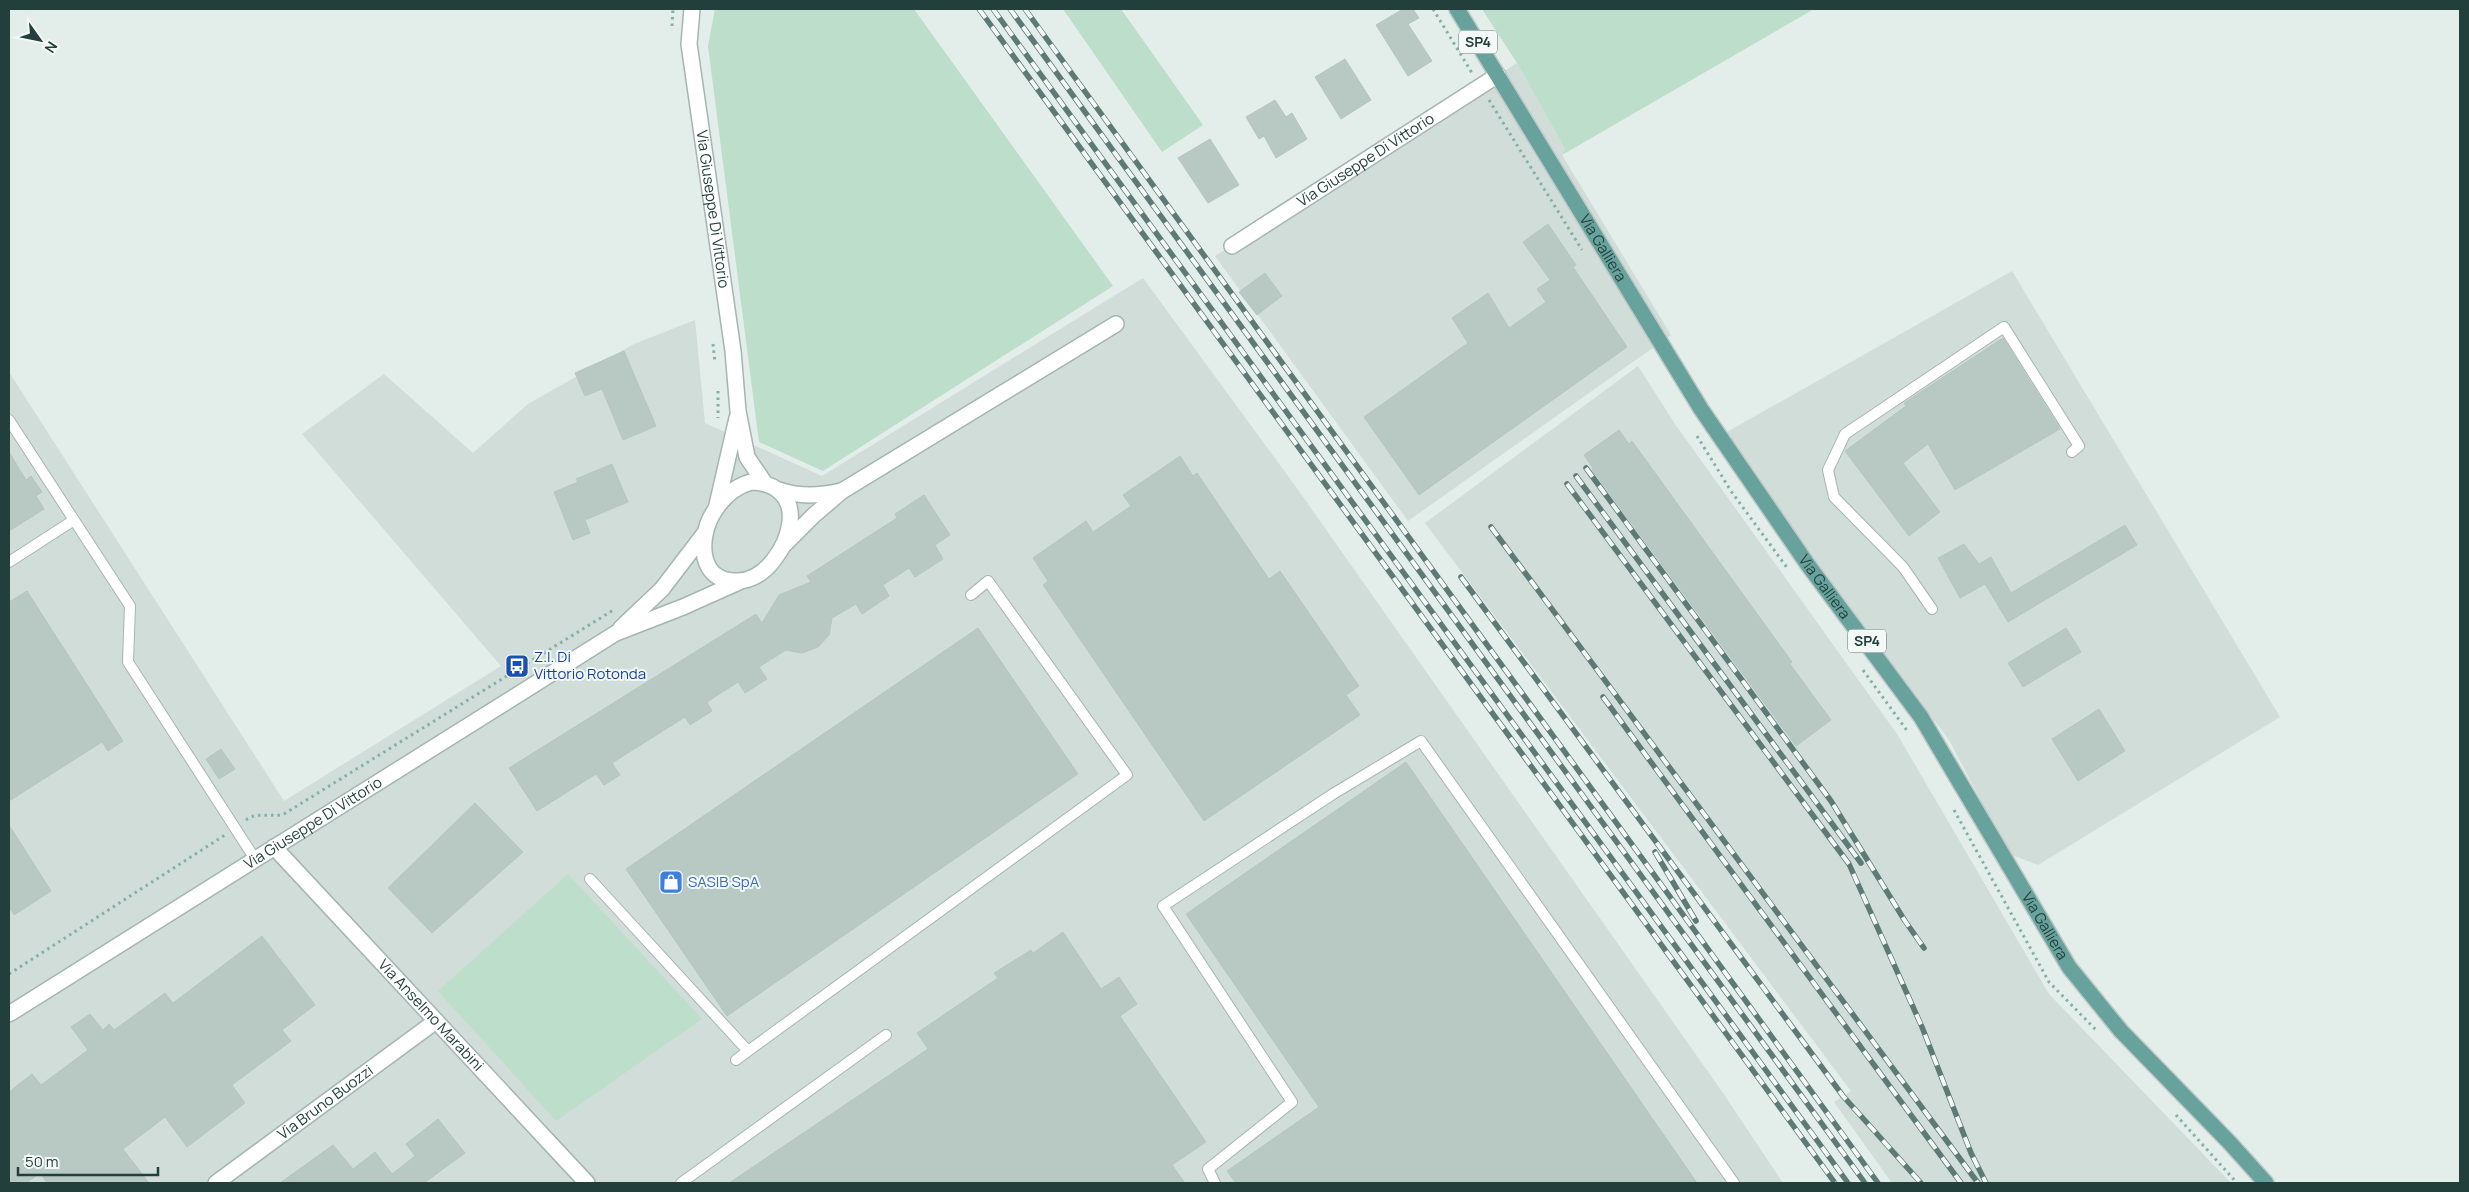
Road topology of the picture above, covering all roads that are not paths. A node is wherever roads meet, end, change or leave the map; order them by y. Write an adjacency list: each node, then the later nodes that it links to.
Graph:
1 (692, 9): 6 (street, Via Giuseppe Di Vittorio)
2 (1457, 9): 3 (main road, Via Galliera / SP4)
3 (1498, 75): 4 (street, Via Giuseppe Di Vittorio); 34 (main road, Via Galliera / SP4)
4 (1232, 246)
5 (1116, 324): 11 (street, Via Giuseppe Di Vittorio)
6 (738, 411): 9 (street, Via Giuseppe Di Vittorio); 12 (street, Via Giuseppe Di Vittorio)
7 (9, 420): 13 (lane)
8 (2072, 452): 19 (lane)
9 (764, 482): 10 (street, Via Giuseppe Di Vittorio); 12 (street, Via Giuseppe Di Vittorio)
10 (779, 490): 11 (street, Via Giuseppe Di Vittorio); 15 (street, Via Giuseppe Di Vittorio)
11 (842, 491): 15 (street, Via Giuseppe Di Vittorio)
12 (716, 507): 14 (street, Via Giuseppe Di Vittorio)
13 (74, 520): 16 (lane); 22 (lane)
14 (704, 534): 17 (street, Via Giuseppe Di Vittorio); 20 (street, Via Giuseppe Di Vittorio)
15 (783, 546): 17 (street, Via Giuseppe Di Vittorio)
16 (9, 562)
17 (739, 582): 20 (street, Via Giuseppe Di Vittorio)
18 (971, 594): 27 (lane)
19 (1932, 609)
20 (616, 633): 21 (street, Via Giuseppe Di Vittorio)
21 (274, 846): 22 (street, Via Giuseppe Di Vittorio); 25 (street, Via Anselmo Marabini)
22 (255, 859): 24 (street, Via Giuseppe Di Vittorio)
23 (590, 879): 27 (lane)
24 (9, 1014)
25 (436, 1021): 29 (street, Via Bruno Buozzi); 30 (street, Via Anselmo Marabini)
26 (886, 1036): 31 (lane)
27 (748, 1051): 28 (lane)
28 (736, 1060)
29 (216, 1183)
30 (587, 1183)
31 (681, 1183)
32 (1216, 1183): 33 (lane)
33 (1734, 1183)
34 (2266, 1183)

